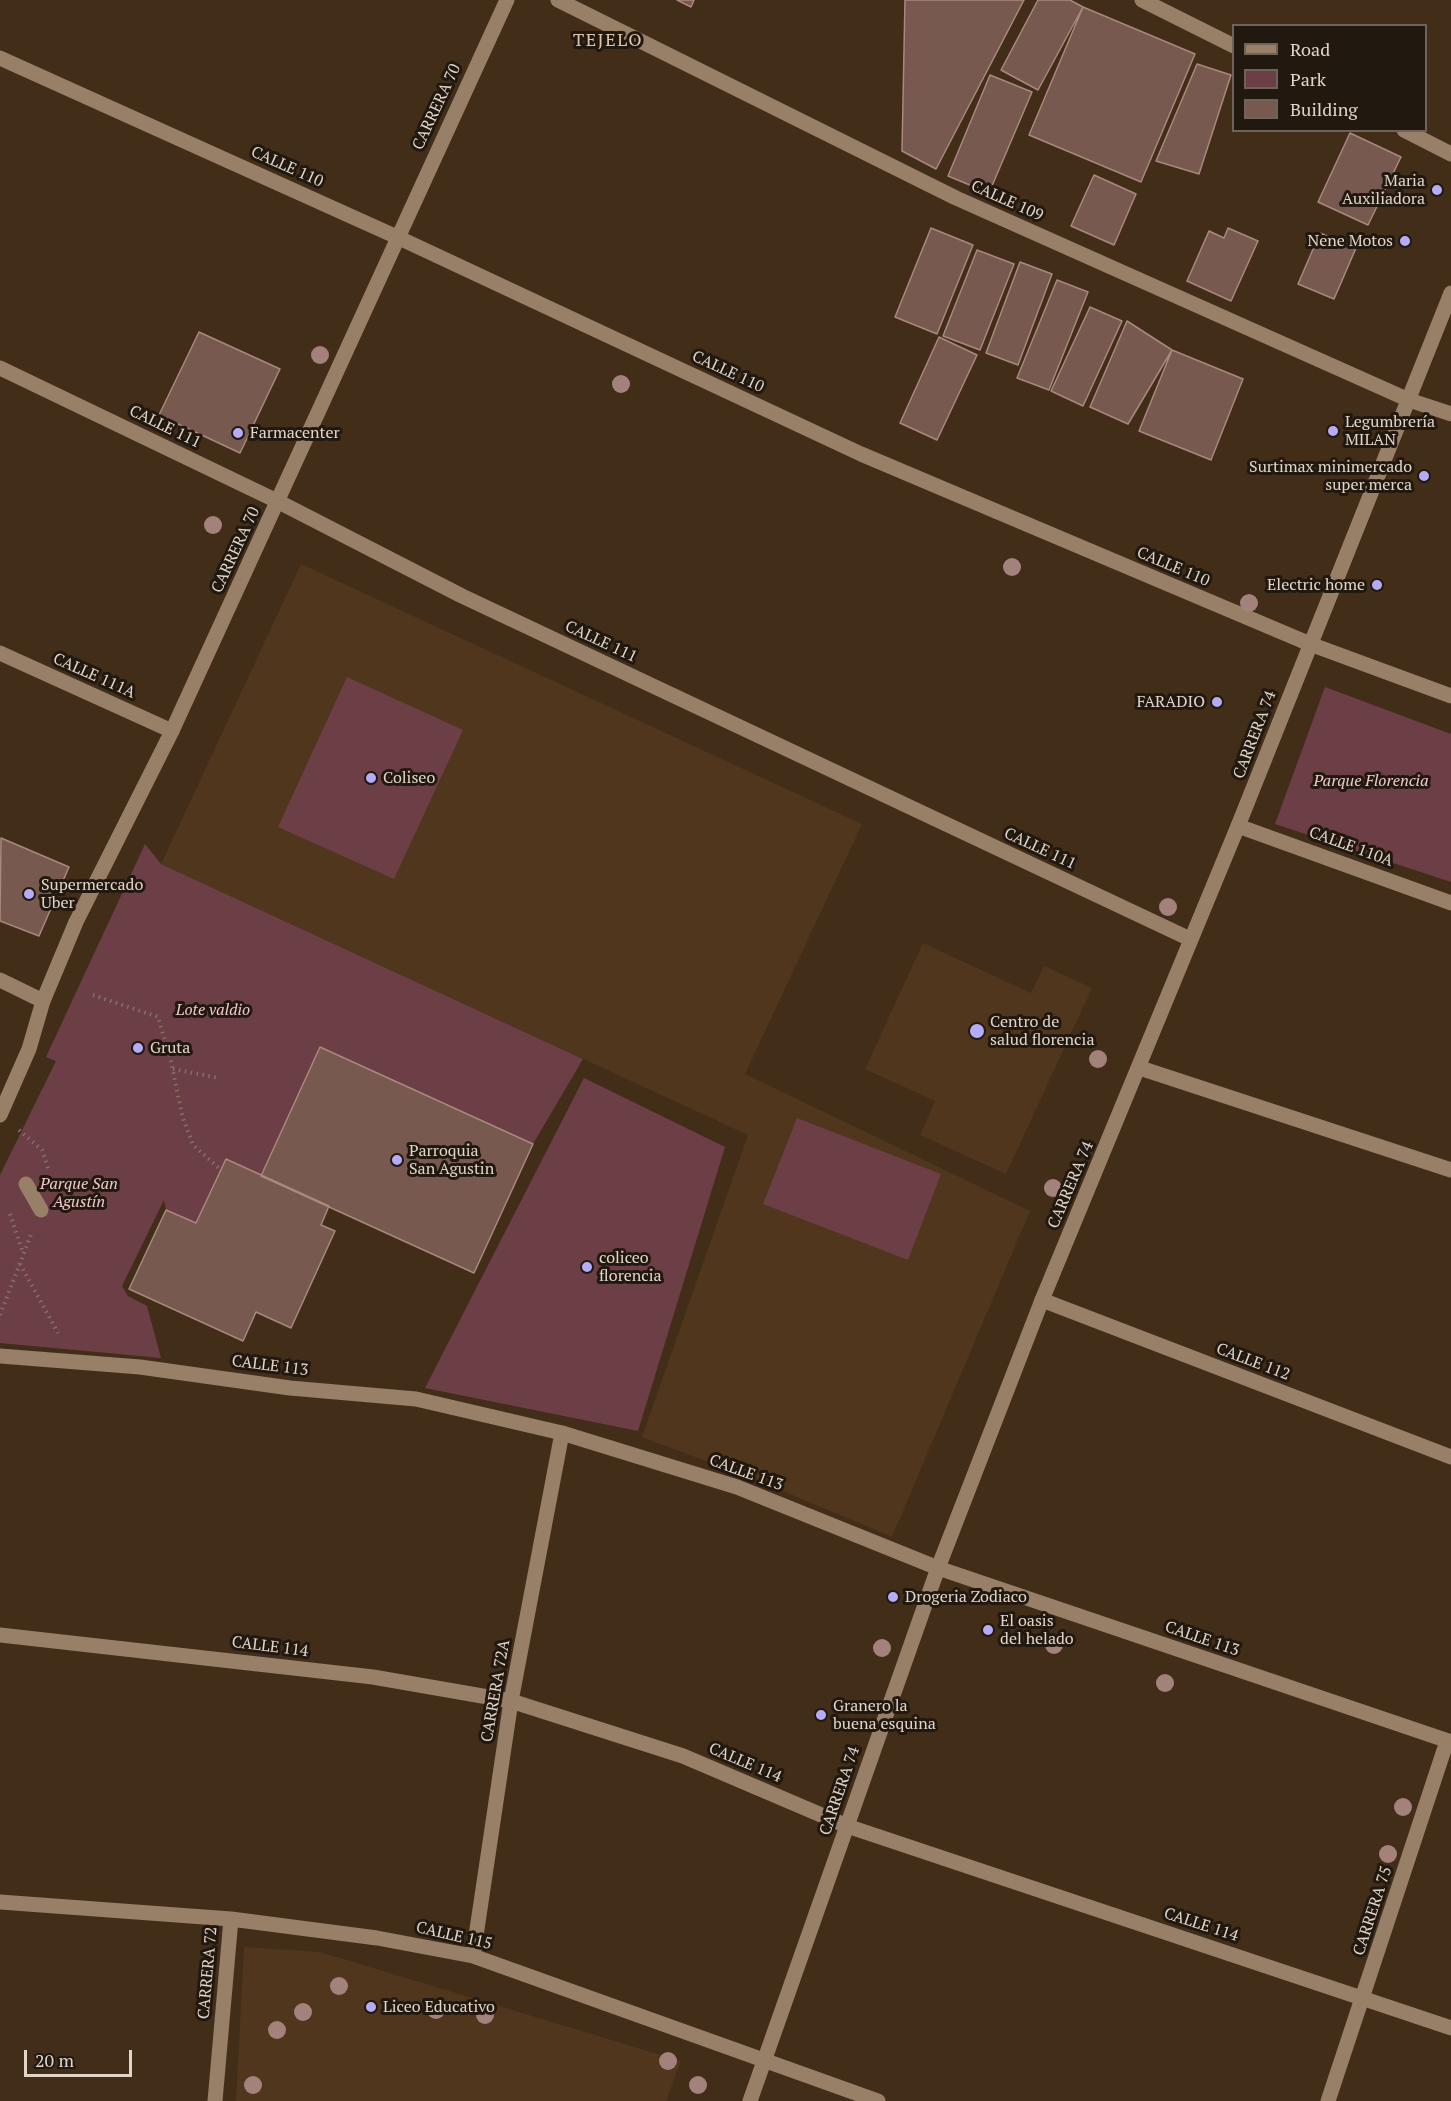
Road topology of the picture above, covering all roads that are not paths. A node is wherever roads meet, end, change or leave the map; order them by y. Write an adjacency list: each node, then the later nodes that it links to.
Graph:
1 (507, 0): 8 (street, CARRERA 70)
2 (558, 0): 11 (street, CALLE 109)
3 (1142, 0): 4 (street)
4 (1232, 45)
5 (0, 58): 8 (street, CALLE 110)
6 (1408, 132): 7 (street)
7 (1451, 154)
8 (398, 237): 13 (street, CARRERA 70); 14 (street, CALLE 110)
9 (1451, 293): 11 (street, CARRERA 74)
10 (0, 368): 13 (street, CALLE 111)
11 (1410, 400): 12 (street, CALLE 109); 14 (street, CARRERA 74)
12 (1451, 414)
13 (277, 501): 17 (street, CARRERA 70); 20 (street, CALLE 111)
14 (1310, 645): 16 (street, CALLE 110); 18 (street, CARRERA 74)
15 (0, 653): 17 (street, CALLE 111A)
16 (1451, 696)
17 (172, 731): 22 (street, CARRERA 70)
18 (1238, 826): 19 (street, CALLE 110A); 20 (street, CARRERA 74)
19 (1451, 903)
20 (1190, 939): 23 (street, CARRERA 74)
21 (0, 980): 22 (street)
22 (43, 1000): 24 (street, CARRERA 70)
23 (1140, 1068): 25 (street); 28 (street, CARRERA 74)
24 (0, 1115)
25 (1451, 1170)
26 (26, 1184): 27 (street)
27 (41, 1210)
28 (1042, 1300): 31 (street, CALLE 112); 32 (street, CARRERA 74)
29 (0, 1356): 30 (street, CALLE 113)
30 (562, 1433): 32 (street, CALLE 113); 34 (street, CARRERA 72A)
31 (1451, 1457)
32 (938, 1568): 35 (street, CALLE 113); 36 (street, CARRERA 74)
33 (0, 1635): 34 (street, CALLE 114)
34 (511, 1701): 36 (street, CALLE 114); 39 (street, CARRERA 72A)
35 (1450, 1738): 40 (street, CARRERA 75)
36 (847, 1826): 40 (street, CALLE 114); 42 (street, CARRERA 74)
37 (0, 1902): 38 (street, CALLE 115)
38 (231, 1919): 39 (street, CALLE 115); 43 (street, CARRERA 72)
39 (473, 1956): 42 (street, CALLE 115)
40 (1364, 1998): 41 (street, CALLE 114); 46 (street, CARRERA 75)
41 (1451, 2028)
42 (766, 2060): 44 (street, CARRERA 74); 45 (street, CALLE 115)
43 (215, 2101)
44 (750, 2101)
45 (878, 2101)
46 (1328, 2101)

